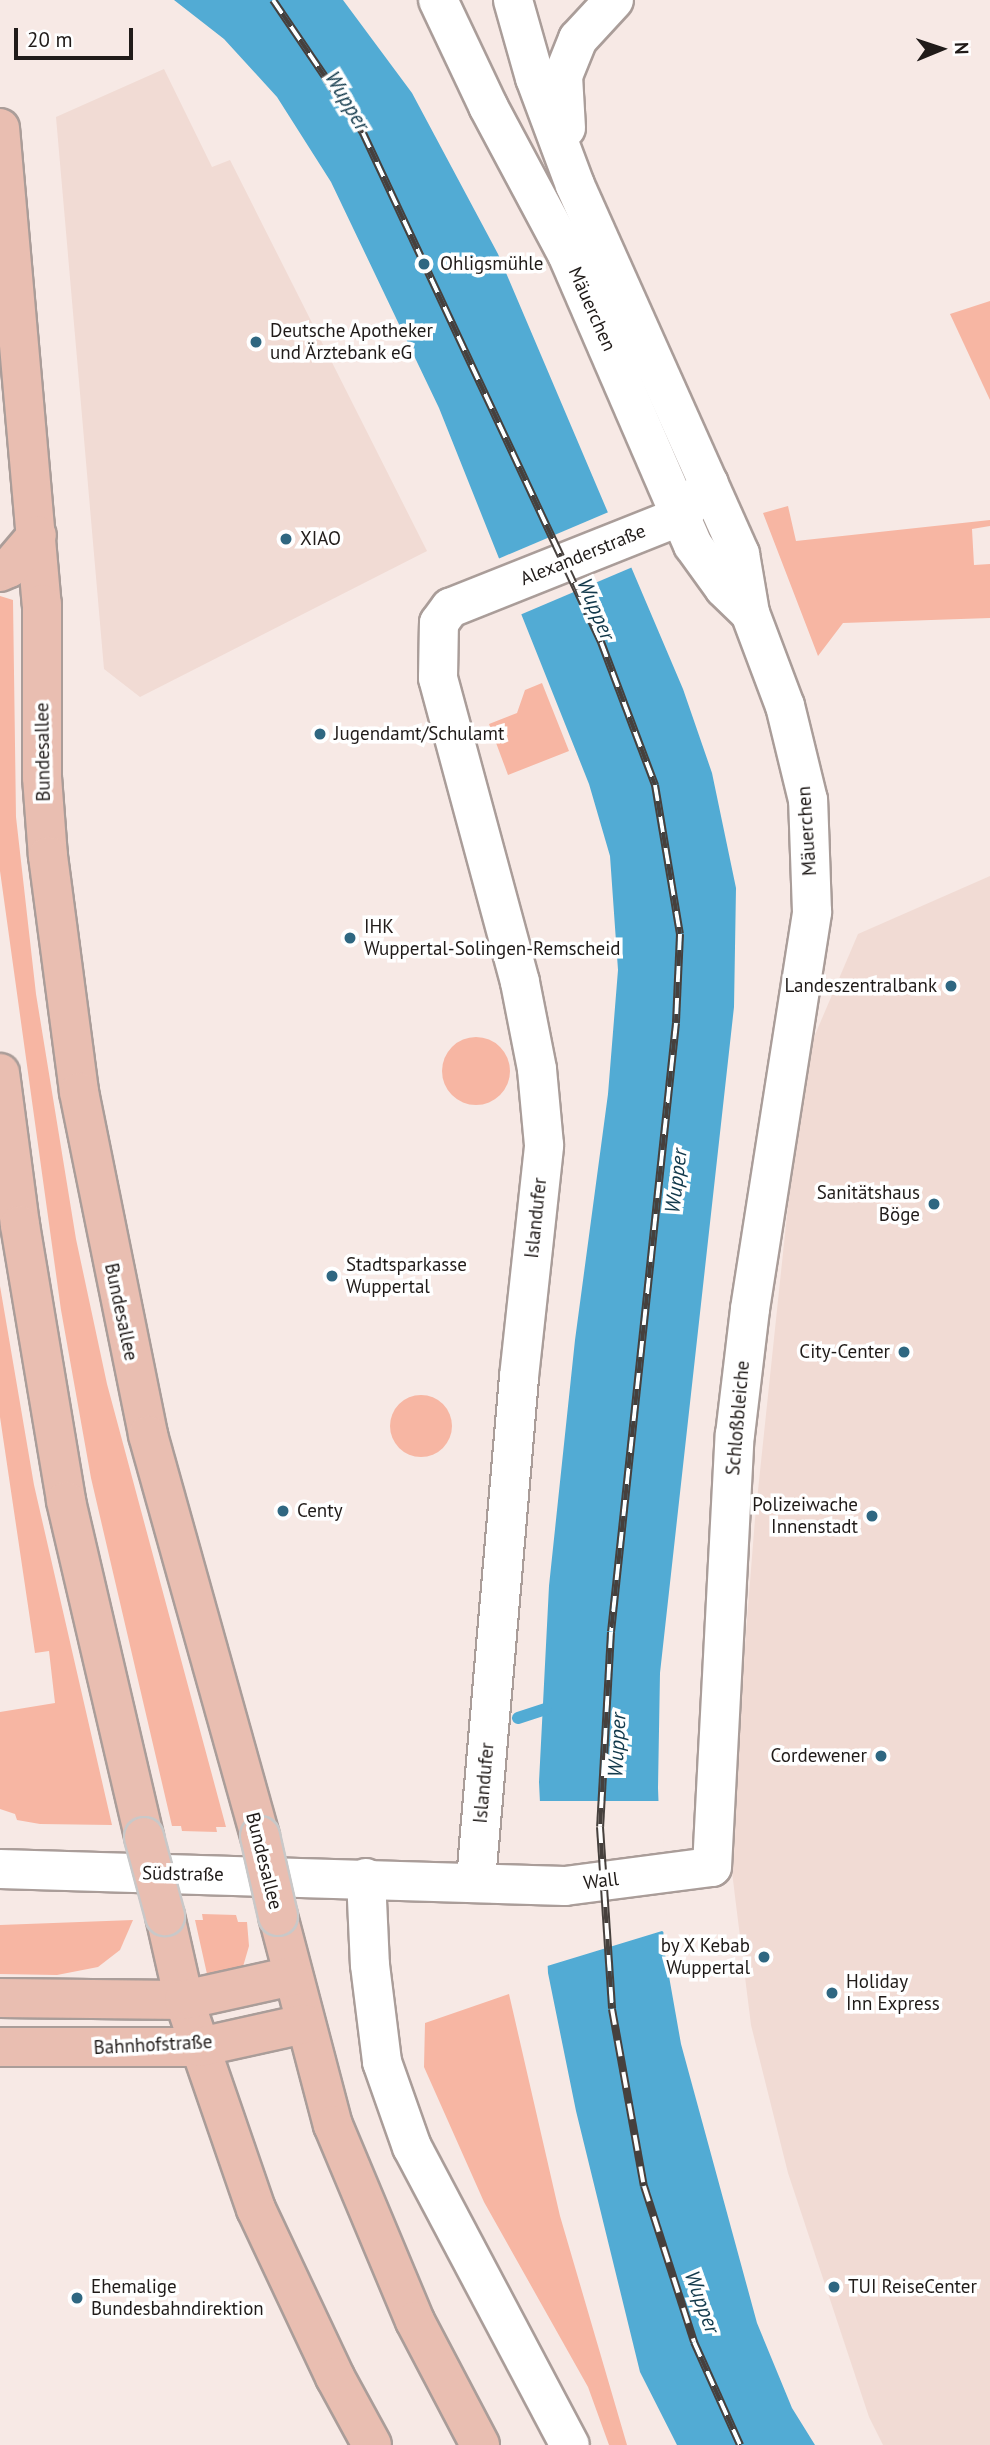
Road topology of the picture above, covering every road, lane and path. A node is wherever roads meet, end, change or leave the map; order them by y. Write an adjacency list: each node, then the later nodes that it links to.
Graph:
1 (438, 0): 5 (street, Mäuerchen)
2 (470, 0): 5 (street)
3 (513, 0): 7 (street, Mäuerchen)
4 (614, 0): 7 (street, Mäuerchen)
5 (468, 65): 9 (street, Mäuerchen)
6 (0, 128): 10 (main road, Bundesallee)
7 (575, 185): 8 (street, Mäuerchen)
8 (709, 484): 9 (street); 13 (street, Mäuerchen)
9 (681, 516): 12 (street, Alexanderstraße); 13 (street, Mäuerchen)
10 (37, 535): 11 (main road); 20 (main road, Bundesallee, bridge)
11 (0, 572)
12 (485, 594): 19 (street, Islandufer)
13 (750, 612): 14 (street, Mäuerchen)
14 (801, 973): 17 (street, Schloßbleiche)
15 (0, 1073): 22 (main road, bridge)
16 (0, 1868): 18 (street, Südstraße)
17 (702, 1868): 19 (street, Wall)
18 (366, 1878): 19 (street); 28 (street)
19 (493, 1881)
20 (292, 1976): 22 (main road); 23 (main road, Bundesallee)
21 (0, 1998): 22 (main road)
22 (184, 2000): 25 (main road)
23 (304, 2024): 25 (main road, Bahnhofstraße); 27 (main road, Bundesallee)
24 (0, 2047): 25 (main road, Bahnhofstraße)
25 (200, 2047): 26 (main road)
26 (373, 2445)
27 (480, 2445)
28 (570, 2445)

